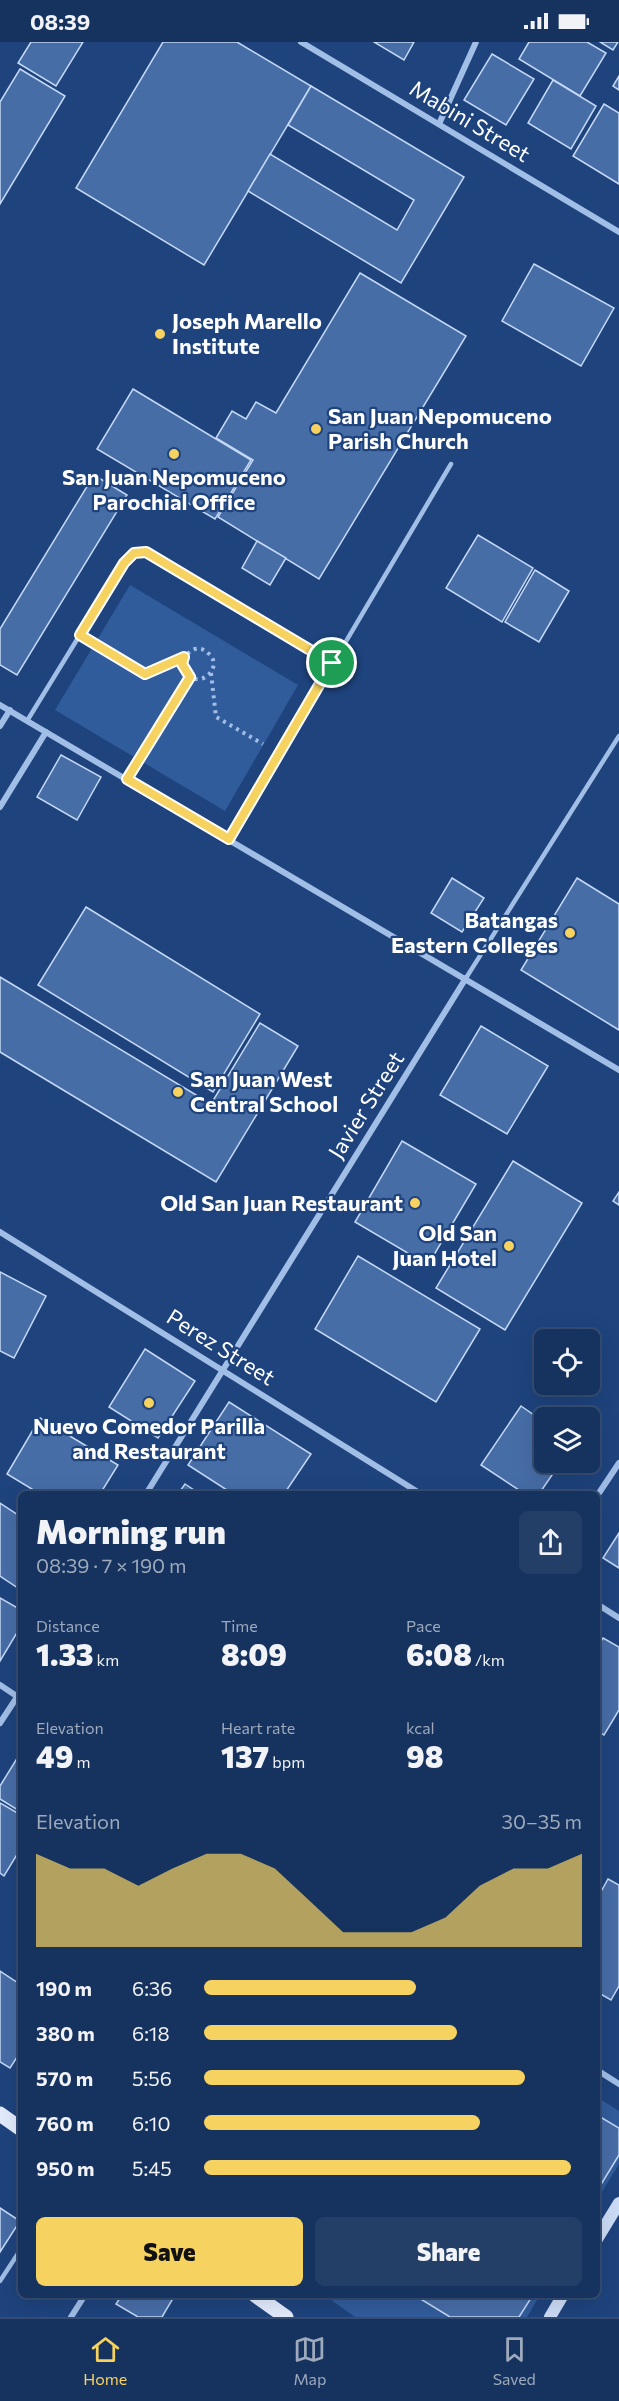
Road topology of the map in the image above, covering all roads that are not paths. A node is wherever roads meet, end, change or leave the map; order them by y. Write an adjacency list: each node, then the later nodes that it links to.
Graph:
1 (301, 42): 3 (street, Mabini Street)
2 (477, 42): 3 (street)
3 (439, 123): 4 (street, Mabini Street)
4 (619, 232)
5 (451, 465): 6 (lane)
6 (332, 663): 9 (lane); 14 (lane)
7 (0, 705): 8 (street)
8 (10, 710): 9 (street); 10 (street)
9 (27, 721): 11 (street)
10 (0, 726)
11 (46, 732): 13 (street); 14 (street)
12 (619, 736): 15 (lane, Javier Street)
13 (0, 807)
14 (229, 839): 15 (street)
15 (466, 978): 16 (street); 18 (street, Javier Street)
16 (619, 1070)
17 (0, 1232): 18 (street, Perez Street)
18 (224, 1370): 20 (street, Javier Street); 21 (street, Perez Street)
19 (619, 1463): 22 (street)
20 (148, 1491)
21 (416, 1491)
22 (600, 1492)
23 (600, 1606): 24 (street)
24 (619, 1618)
25 (0, 1685): 26 (street)
26 (18, 1694)
27 (18, 1698): 28 (street)
28 (0, 1723)
29 (600, 2072): 30 (street)
30 (619, 2084)
31 (0, 2114): 32 (main road)
32 (18, 2126)
33 (619, 2203): 34 (main road)
34 (600, 2234)
35 (18, 2254): 36 (lane)
36 (0, 2281)
37 (83, 2298): 40 (street)
38 (259, 2298): 41 (main road)
39 (561, 2298): 42 (main road)
40 (71, 2317)
41 (286, 2317)
42 (550, 2317)

